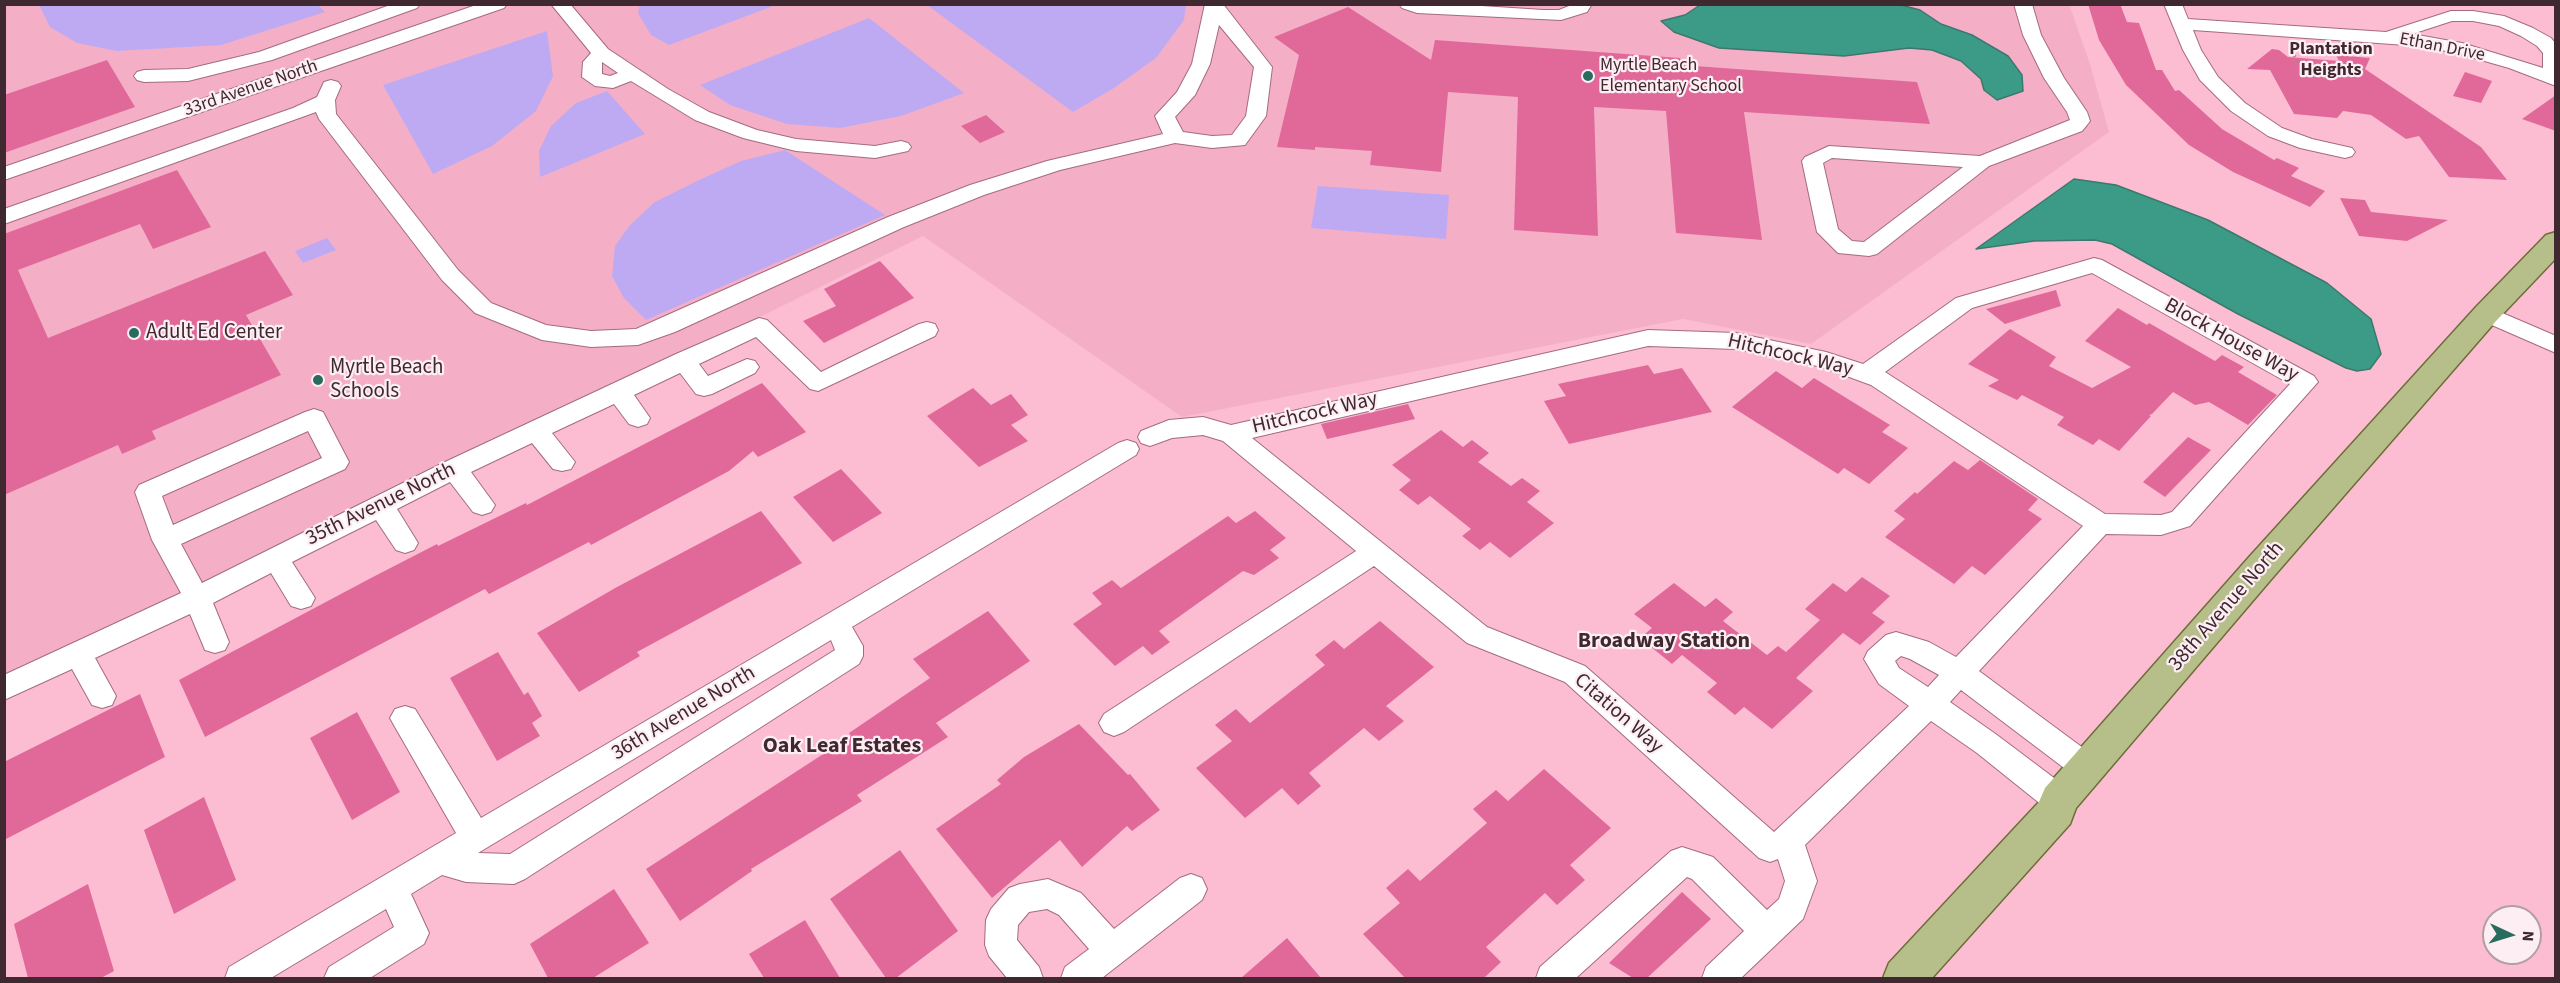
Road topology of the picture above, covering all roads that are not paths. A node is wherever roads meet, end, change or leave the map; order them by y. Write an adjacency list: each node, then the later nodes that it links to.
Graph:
1 (411, 4): 9 (street)
2 (498, 4): 12 (street, 33rd Avenue North)
3 (560, 4): 20 (street)
4 (1408, 4): 5 (street)
5 (1583, 4)
6 (2022, 4): 22 (street)
7 (2173, 4): 10 (street)
8 (1214, 6): 19 (street); 19 (street)
9 (389, 8): 12 (street); 14 (street)
10 (2181, 24): 11 (street, Ethan Drive); 21 (street)
11 (2385, 37): 16 (street, Ethan Drive); 16 (street)
12 (401, 38): 13 (street, 33rd Avenue North)
13 (319, 66): 17 (street); 18 (street, 33rd Avenue North)
14 (188, 75): 15 (street); 18 (street)
15 (144, 76)
16 (2554, 80)
17 (325, 100): 19 (street); 24 (street)
18 (175, 116): 23 (street, 33rd Avenue North)
19 (1175, 137)
20 (902, 147)
21 (2345, 152)
22 (1982, 162): 22 (street)
23 (4, 174)
24 (4, 217)
25 (2556, 241): 26 (main road, 38th Avenue North)
26 (2486, 314): 28 (street); 60 (main road, 38th Avenue North)
27 (927, 330): 29 (street, 35th Avenue North)
28 (2556, 345)
29 (684, 360): 30 (street); 32 (street, 35th Avenue North)
30 (747, 367)
31 (1866, 374): 35 (street, Hitchcock Way); 41 (street, Hitchcock Way); 41 (street, Block House Way)
32 (618, 391): 33 (street); 34 (street, 35th Avenue North)
33 (639, 418)
34 (536, 430): 37 (street); 38 (street, 35th Avenue North)
35 (1231, 434): 36 (street, Citation Way); 44 (street, Citation Way)
36 (1139, 443): 48 (street, 36th Avenue North)
37 (562, 462)
38 (454, 469): 39 (street, 35th Avenue North); 40 (street)
39 (380, 505): 43 (street); 45 (street, 35th Avenue North)
40 (482, 505)
41 (2100, 524): 51 (street)
42 (165, 540): 42 (street); 46 (street)
43 (405, 543)
44 (1375, 552): 57 (street); 64 (street, Citation Way)
45 (275, 558): 46 (street, 35th Avenue North); 47 (street)
46 (197, 598): 49 (street); 50 (street, 35th Avenue North)
47 (301, 598)
48 (836, 623): 55 (street, 36th Avenue North); 59 (street)
49 (215, 642)
50 (78, 655): 52 (street, 35th Avenue North); 53 (street)
51 (1958, 672): 54 (street); 54 (street); 60 (street)
52 (4, 688)
53 (102, 696)
54 (1930, 704): 62 (street); 64 (street)
55 (682, 716): 58 (street, 36th Avenue North); 59 (street)
56 (405, 718): 63 (street)
57 (1114, 723)
58 (647, 736): 61 (street); 63 (street, 36th Avenue North)
59 (702, 749): 61 (street)
60 (2087, 768): 62 (main road, 38th Avenue North)
61 (670, 769): 65 (street)
62 (2059, 800): 76 (main road, 38th Avenue North)
63 (476, 838): 65 (street, 36th Avenue North)
64 (1788, 842): 68 (street)
65 (440, 860): 66 (street, 36th Avenue North)
66 (392, 888): 70 (street, 36th Avenue North); 71 (street)
67 (1191, 889): 69 (street)
68 (1767, 932): 74 (street); 75 (street)
69 (1111, 950): 72 (street); 73 (street)
70 (241, 978)
71 (340, 978)
72 (1027, 978)
73 (1077, 978)
74 (1552, 978)
75 (1718, 978)
76 (1904, 978)

